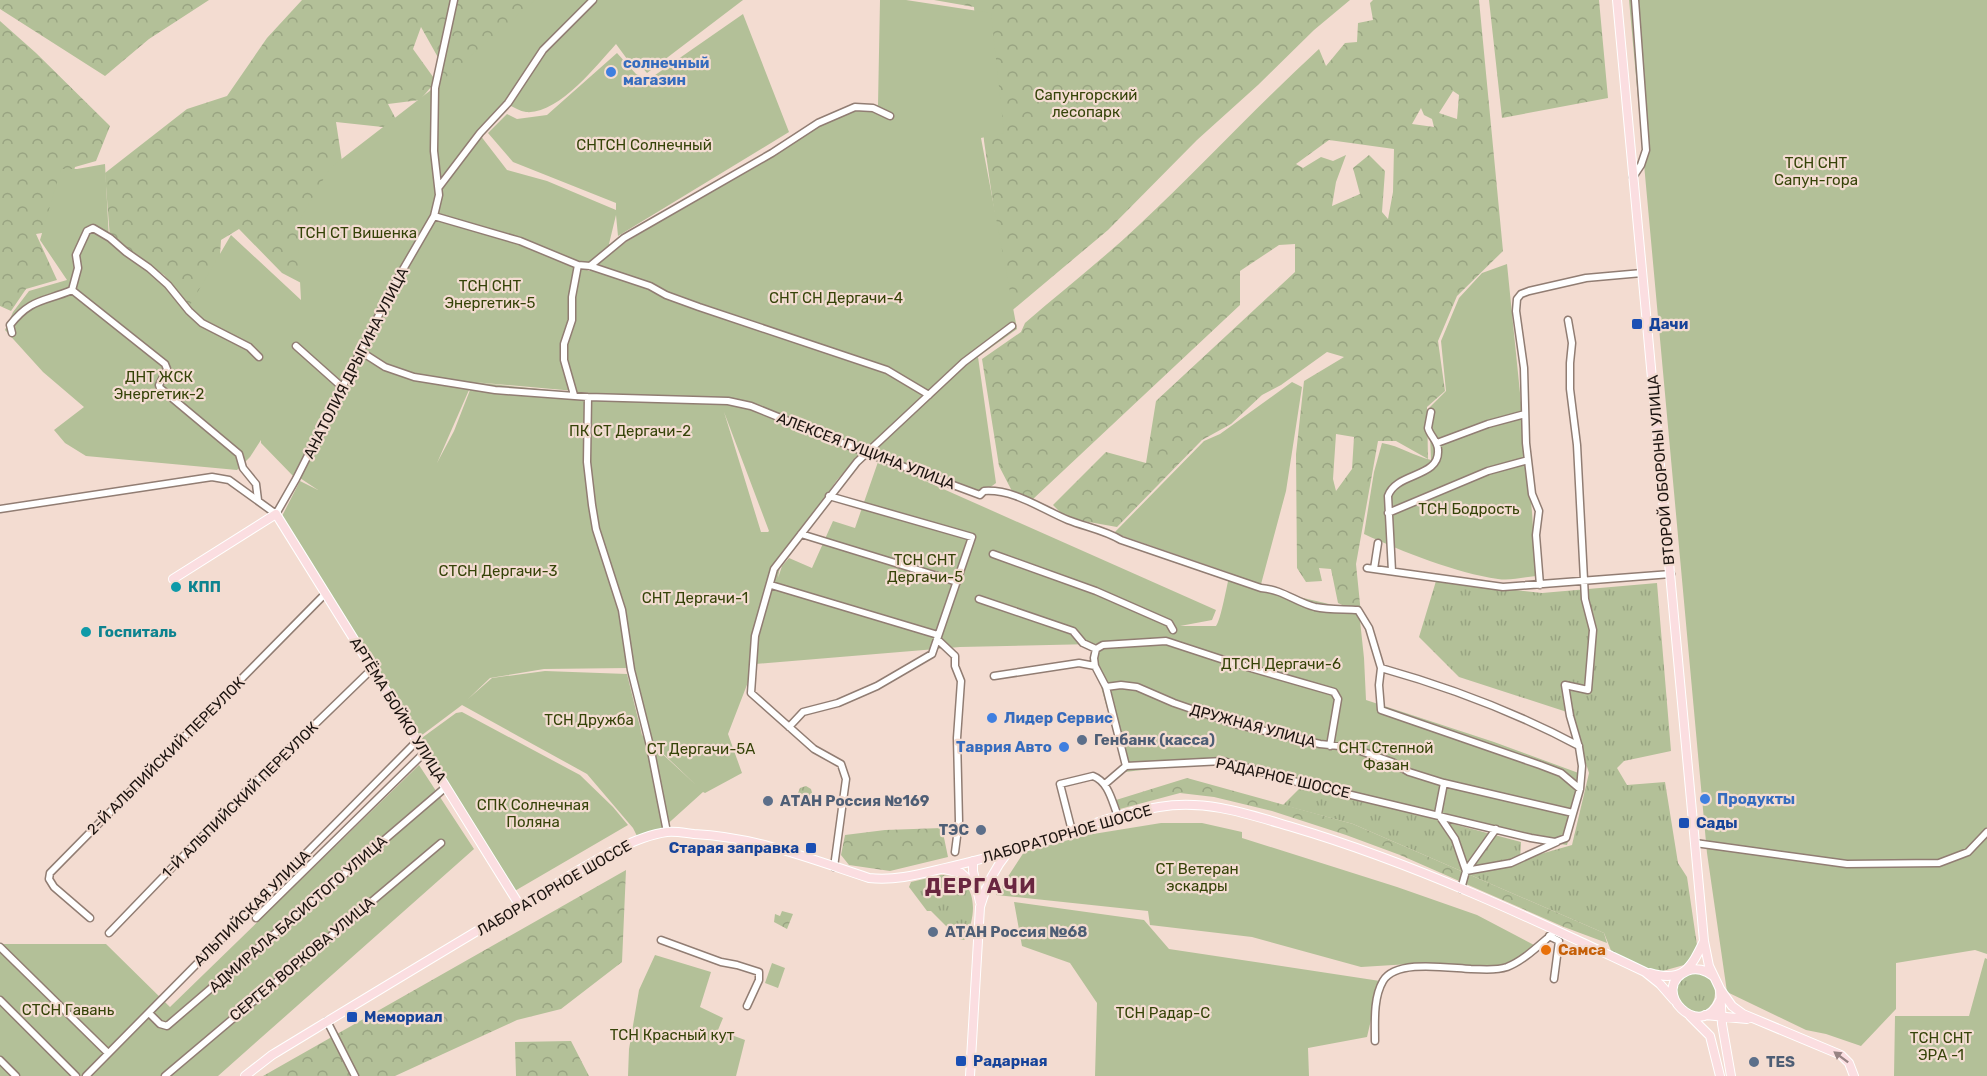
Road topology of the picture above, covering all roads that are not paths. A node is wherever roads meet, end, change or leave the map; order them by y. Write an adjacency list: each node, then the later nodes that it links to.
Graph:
1 (454, 0): 7 (street)
2 (593, 0): 7 (street)
3 (1617, 0): 6 (main road, ВТОРОЙ ОБОРОНЫ УЛИЦА)
4 (1635, 0): 6 (street)
5 (890, 116): 10 (street)
6 (1634, 177): 11 (main road, ВТОРОЙ ОБОРОНЫ УЛИЦА)
7 (438, 187): 8 (street)
8 (434, 216): 9 (street); 17 (street, АНАТОЛИЯ ДРЫГИНА УЛИЦА)
9 (578, 265): 10 (street); 20 (street)
10 (590, 266): 21 (street)
11 (1642, 273): 24 (street); 37 (main road, ВТОРОЙ ОБОРОНЫ УЛИЦА)
12 (72, 290): 15 (street); 18 (street); 29 (street)
13 (1568, 320): 39 (street)
14 (1012, 326): 21 (street)
15 (12, 333)
16 (296, 346): 19 (street)
17 (360, 351): 19 (street, АНАТОЛИЯ ДРЫГИНА УЛИЦА); 20 (street, АЛЕКСЕЯ ГУЩИНА УЛИЦА)
18 (259, 357)
19 (342, 387): 32 (street, АНАТОЛИЯ ДРЫГИНА УЛИЦА)
20 (574, 395): 22 (street, АЛЕКСЕЯ ГУЩИНА УЛИЦА)
21 (929, 395): 26 (street)
22 (588, 397): 26 (street, АЛЕКСЕЯ ГУЩИНА УЛИЦА); 68 (street)
23 (1431, 412): 25 (street)
24 (1526, 414): 25 (street); 27 (street)
25 (1437, 443): 31 (street)
26 (867, 453): 28 (street); 49 (street, АЛЕКСЕЯ ГУЩИНА УЛИЦА)
27 (1528, 460): 31 (street); 42 (street)
28 (829, 496): 33 (street); 40 (street)
29 (258, 500): 30 (street); 32 (street)
30 (0, 509)
31 (1388, 513): 36 (street)
32 (276, 514): 38 (main road); 43 (main road, АРТЁМА БОЙКО УЛИЦА)
33 (801, 534): 40 (street); 41 (street)
34 (1378, 543): 36 (street)
35 (993, 554): 45 (street)
36 (1392, 571): 42 (street)
37 (1671, 574): 39 (street); 72 (main road, ВТОРОЙ ОБОРОНЫ УЛИЦА)
38 (173, 579)
39 (1586, 580): 42 (street); 56 (street)
40 (957, 582): 46 (street)
41 (771, 585): 46 (street); 53 (street)
42 (1540, 585)
43 (325, 594): 50 (main road, АРТЁМА БОЙКО УЛИЦА); 87 (street, 2-Й АЛЬПИЙСКИЙ ПЕРЕУЛОК)
44 (979, 599): 47 (street)
45 (1173, 630)
46 (938, 637): 53 (street); 73 (street)
47 (1096, 649): 48 (street); 55 (street)
48 (1095, 666): 51 (street); 52 (street)
49 (1382, 668): 56 (street); 62 (street)
50 (372, 669): 54 (main road, АРТЁМА БОЙКО УЛИЦА); 89 (street, 1-Й АЛЬПИЙСКИЙ ПЕРЕУЛОК)
51 (994, 676)
52 (1106, 687): 55 (street, ДРУЖНАЯ УЛИЦА); 58 (street)
53 (789, 727): 77 (street)
54 (417, 741): 57 (main road, АРТЁМА БОЙКО УЛИЦА); 103 (street, АЛЬПИЙСКАЯ УЛИЦА)
55 (1330, 746): 59 (street, ДРУЖНАЯ УЛИЦА)
56 (1579, 747): 62 (street)
57 (425, 752): 61 (main road, АРТЁМА БОЙКО УЛИЦА); 88 (street)
58 (1126, 765): 60 (street); 64 (street, РАДАРНОЕ ШОССЕ)
59 (1444, 783): 63 (street, ДРУЖНАЯ УЛИЦА); 64 (street)
60 (1105, 784): 65 (street); 67 (street)
61 (446, 787): 85 (main road, АРТЁМА БОЙКО УЛИЦА); 103 (street, АДМИРАЛА БАСИСТОГО УЛИЦА)
62 (1580, 789): 63 (street)
63 (1573, 813): 70 (street)
64 (1438, 814): 66 (street, РАДАРНОЕ ШОССЕ); 80 (street)
65 (1118, 816): 67 (main road, ЛАБОРАТОРНОЕ ШОССЕ); 84 (main road, ЛАБОРАТОРНОЕ ШОССЕ)
66 (1496, 830): 70 (street, РАДАРНОЕ ШОССЕ); 80 (street)
67 (1072, 831): 74 (main road, ЛАБОРАТОРНОЕ ШОССЕ)
68 (667, 832): 77 (main road, ЛАБОРАТОРНОЕ ШОССЕ); 85 (main road, ЛАБОРАТОРНОЕ ШОССЕ)
69 (1987, 832): 72 (street)
70 (1560, 840): 80 (street)
71 (441, 843): 117 (street, СЕРГЕЯ ВОРКОВА УЛИЦА)
72 (1695, 843): 92 (main road, ВТОРОЙ ОБОРОНЫ УЛИЦА)
73 (955, 852)
74 (1008, 852): 75 (main road, ЛАБОРАТОРНОЕ ШОССЕ); 82 (main road)
75 (983, 858): 76 (main road, ЛАБОРАТОРНОЕ ШОССЕ); 81 (main road)
76 (973, 861): 78 (main road, ЛАБОРАТОРНОЕ ШОССЕ); 79 (main road)
77 (834, 867): 78 (main road, ЛАБОРАТОРНОЕ ШОССЕ)
78 (940, 869): 83 (main road)
79 (973, 871): 81 (main road); 83 (main road)
80 (1466, 871): 84 (street)
81 (989, 874): 82 (main road)
82 (986, 886): 86 (main road)
83 (976, 887): 86 (main road)
84 (1461, 889): 90 (main road, ЛАБОРАТОРНОЕ ШОССЕ)
85 (520, 906): 109 (main road, ЛАБОРАТОРНОЕ ШОССЕ)
86 (980, 907): 120 (main road)
87 (90, 918)
88 (256, 918)
89 (109, 933)
90 (1552, 934): 94 (main road, ЛАБОРАТОРНОЕ ШОССЕ); 97 (street); 111 (street)
91 (661, 940): 102 (street)
92 (1704, 941): 95 (main road); 96 (main road, ВТОРОЙ ОБОРОНЫ УЛИЦА)
93 (0, 947): 112 (street)
94 (1645, 972): 95 (main road, ЛАБОРАТОРНОЕ ШОССЕ); 99 (main road, ЛАБОРАТОРНОЕ ШОССЕ)
95 (1683, 973): 96 (main road); 99 (main road)
96 (1714, 977): 98 (main road)
97 (1554, 979)
98 (1720, 989): 101 (main road); 108 (main road)
99 (1674, 999): 104 (main road)
100 (0, 1000): 115 (street)
101 (1720, 1000): 105 (main road); 106 (main road)
102 (747, 1006)
103 (150, 1014): 112 (street, АЛЬПИЙСКАЯ УЛИЦА)
104 (1689, 1015): 105 (main road); 121 (main road)
105 (1704, 1015): 106 (main road)
106 (1721, 1016): 107 (main road); 110 (main road)
107 (1743, 1018): 108 (main road); 110 (main road)
108 (1753, 1019): 123 (main road, one-way to 108)
109 (327, 1021): 118 (main road, ЛАБОРАТОРНОЕ ШОССЕ); 119 (street)
110 (1723, 1034): 122 (main road)
111 (1375, 1041)
112 (108, 1053): 116 (street, АЛЬПИЙСКАЯ УЛИЦА)
113 (0, 1060): 114 (street)
114 (16, 1076)
115 (76, 1076)
116 (86, 1076)
117 (165, 1076)
118 (245, 1076)
119 (355, 1076)
120 (970, 1076)
121 (1720, 1076)
122 (1731, 1076)
123 (1854, 1076)

